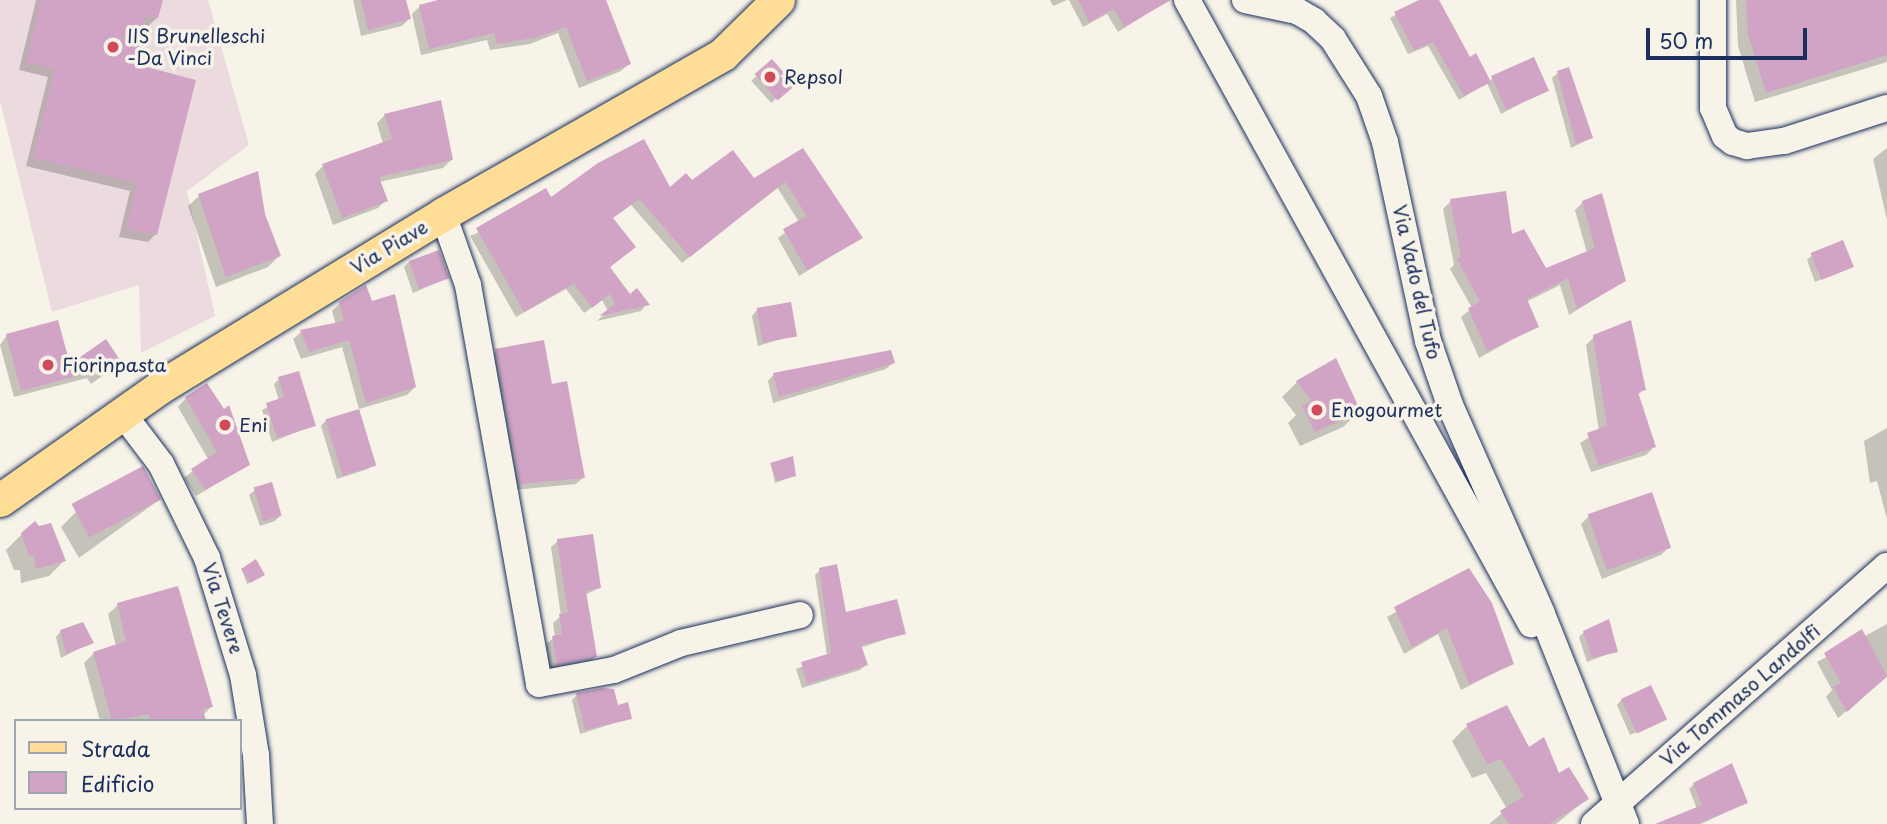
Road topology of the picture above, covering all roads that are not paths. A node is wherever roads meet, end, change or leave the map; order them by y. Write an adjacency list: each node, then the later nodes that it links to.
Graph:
1 (778, 0): 6 (main road, Via Piave)
2 (1187, 0): 11 (street, Via Vado del Tufo)
3 (1245, 0): 11 (street, Via Vado del Tufo)
4 (1713, 0): 5 (street)
5 (1887, 108)
6 (443, 214): 7 (main road, Via Piave); 10 (street)
7 (123, 414): 8 (main road, Via Piave); 13 (street, Via Tevere)
8 (0, 500)
9 (1887, 566): 12 (street, Via Tommaso Landolfi)
10 (800, 615)
11 (1572, 695): 12 (street, Via Vado del Tufo)
12 (1622, 813): 14 (street, Via Tommaso Landolfi)
13 (260, 824)
14 (1594, 824)

